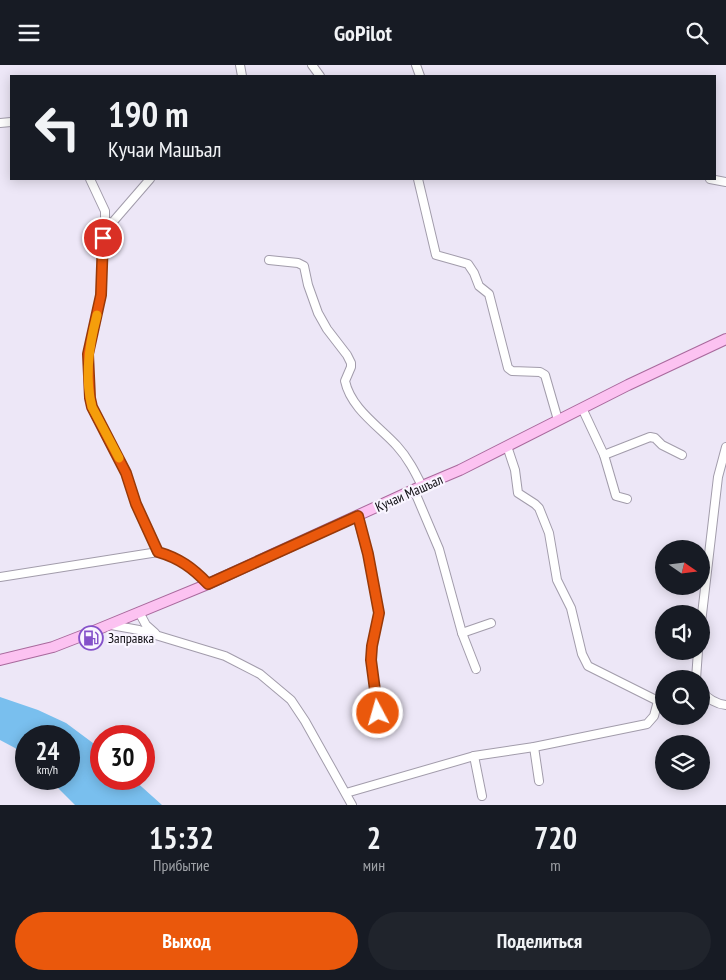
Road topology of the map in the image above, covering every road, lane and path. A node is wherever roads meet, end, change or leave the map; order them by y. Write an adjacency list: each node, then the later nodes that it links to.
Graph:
1 (90, 180): 4 (street)
2 (149, 180): 4 (street)
3 (418, 180): 8 (street)
4 (105, 231): 16 (street)
5 (269, 260): 13 (street)
6 (726, 339): 7 (main road, Кучаи Машъал)
7 (582, 409): 8 (main road, Кучаи Машъал); 11 (street)
8 (558, 420): 9 (main road, Кучаи Машъал)
9 (507, 446): 13 (main road, Кучаи Машъал); 27 (street)
10 (726, 447): 19 (street)
11 (604, 455): 12 (street); 14 (street)
12 (682, 455)
13 (418, 488): 15 (main road, Кучаи Машъал); 23 (street)
14 (626, 499)
15 (358, 516): 18 (main road, Кучаи Машъал); 30 (street)
16 (158, 552): 17 (street); 18 (street)
17 (0, 577)
18 (208, 584): 20 (main road, Кучаи Машъал)
19 (703, 605)
20 (139, 612): 22 (main road, Кучаи Машъал); 24 (street)
21 (491, 623): 23 (street)
22 (110, 625): 24 (street); 25 (main road, Кучаи Машъал)
23 (462, 633): 26 (street)
24 (161, 637): 35 (street)
25 (0, 660)
26 (476, 669)
27 (655, 698)
28 (710, 699): 29 (street)
29 (726, 705)
30 (378, 713)
31 (655, 714): 32 (street)
32 (534, 747): 33 (street); 34 (street)
33 (474, 757): 35 (street); 36 (street)
34 (539, 781)
35 (346, 793): 37 (street)
36 (482, 796)
37 (352, 805)

